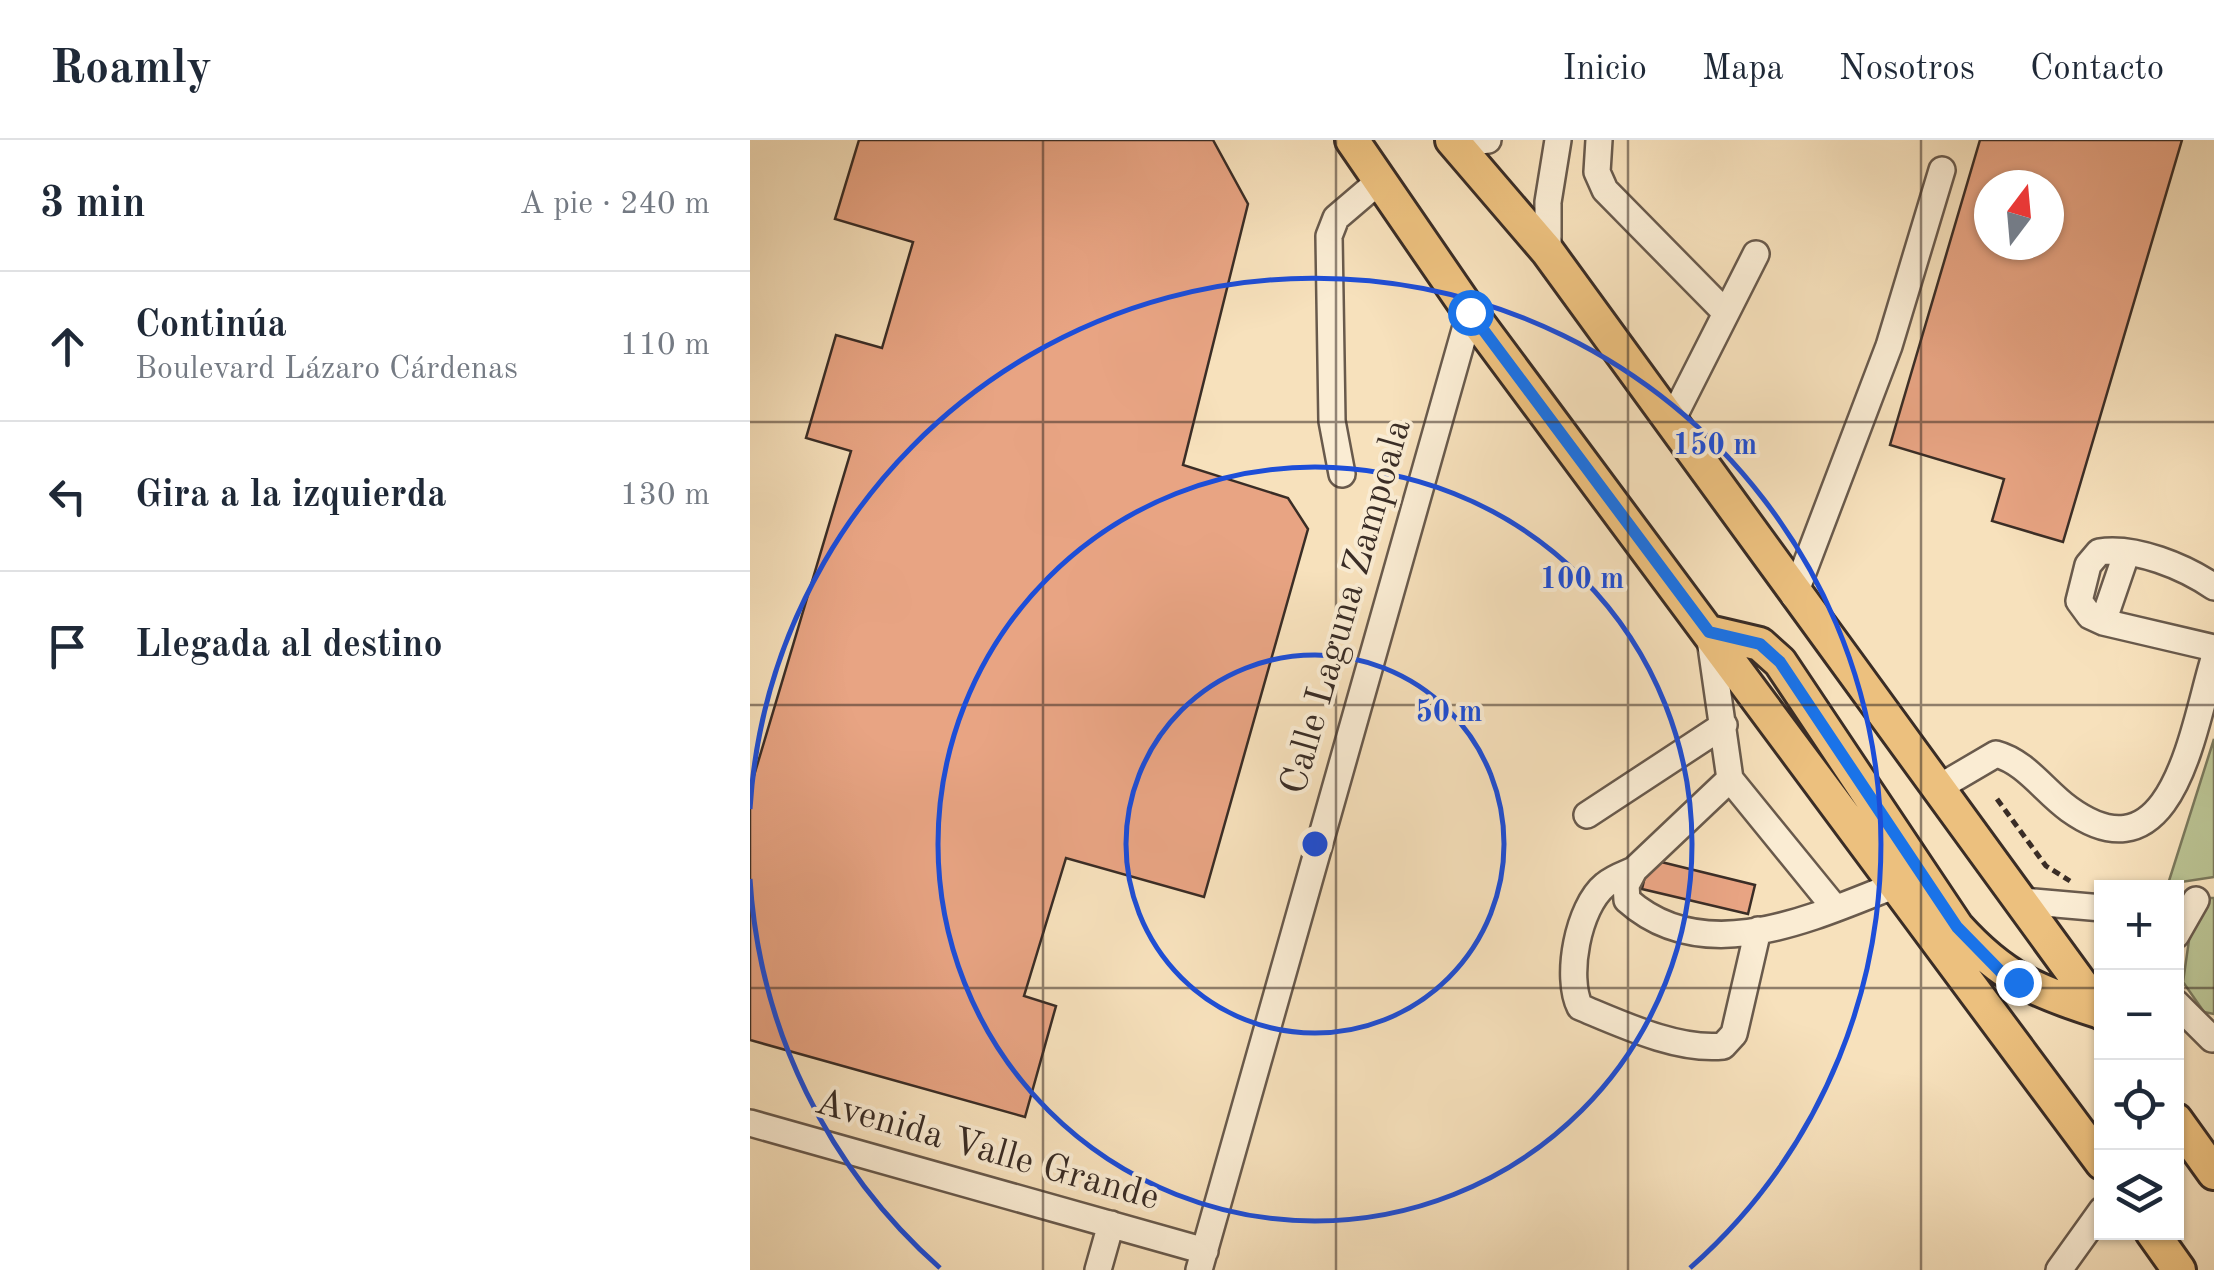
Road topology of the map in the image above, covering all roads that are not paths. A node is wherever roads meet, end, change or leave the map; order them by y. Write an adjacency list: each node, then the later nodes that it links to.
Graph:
1 (1352, 140): 7 (main road)
2 (1488, 140): 5 (street)
3 (1558, 140): 8 (street)
4 (1599, 140): 11 (street)
5 (1454, 142): 8 (main road)
6 (1942, 170): 15 (street)
7 (1378, 183): 10 (main road); 13 (street)
8 (1548, 252): 12 (main road)
9 (1756, 254): 11 (street)
10 (1470, 312): 16 (main road); 41 (street, Calle Laguna Zampoala)
11 (1726, 313): 12 (street)
12 (1670, 424): 15 (main road)
13 (1342, 474)
14 (2214, 587): 17 (street)
15 (1794, 596): 21 (main road)
16 (1709, 632): 19 (street); 24 (main road); 30 (main road)
17 (2214, 648)
18 (2214, 659): 21 (street)
19 (1724, 724): 20 (street); 22 (street)
20 (1730, 779): 23 (street); 27 (street)
21 (1938, 788): 25 (main road)
22 (1587, 815)
23 (1634, 870): 28 (street); 28 (street)
24 (1898, 884): 27 (street); 36 (main road)
25 (2022, 902): 26 (street); 29 (main road)
26 (2094, 907)
27 (1835, 908): 28 (street)
28 (1758, 930)
29 (2094, 1003)
30 (2094, 1011)
31 (2184, 1011): 33 (street)
32 (2184, 1033): 33 (street)
33 (2213, 1040)
34 (750, 1123): 39 (street, Avenida Valle Grande)
35 (2184, 1131): 37 (main road)
36 (2094, 1151)
37 (2214, 1173)
38 (2094, 1217): 43 (street)
39 (1110, 1224): 41 (street, Avenida Valle Grande); 42 (street)
40 (2158, 1240): 44 (main road)
41 (1202, 1260)
42 (1098, 1270)
43 (2059, 1270)
44 (2179, 1270)

